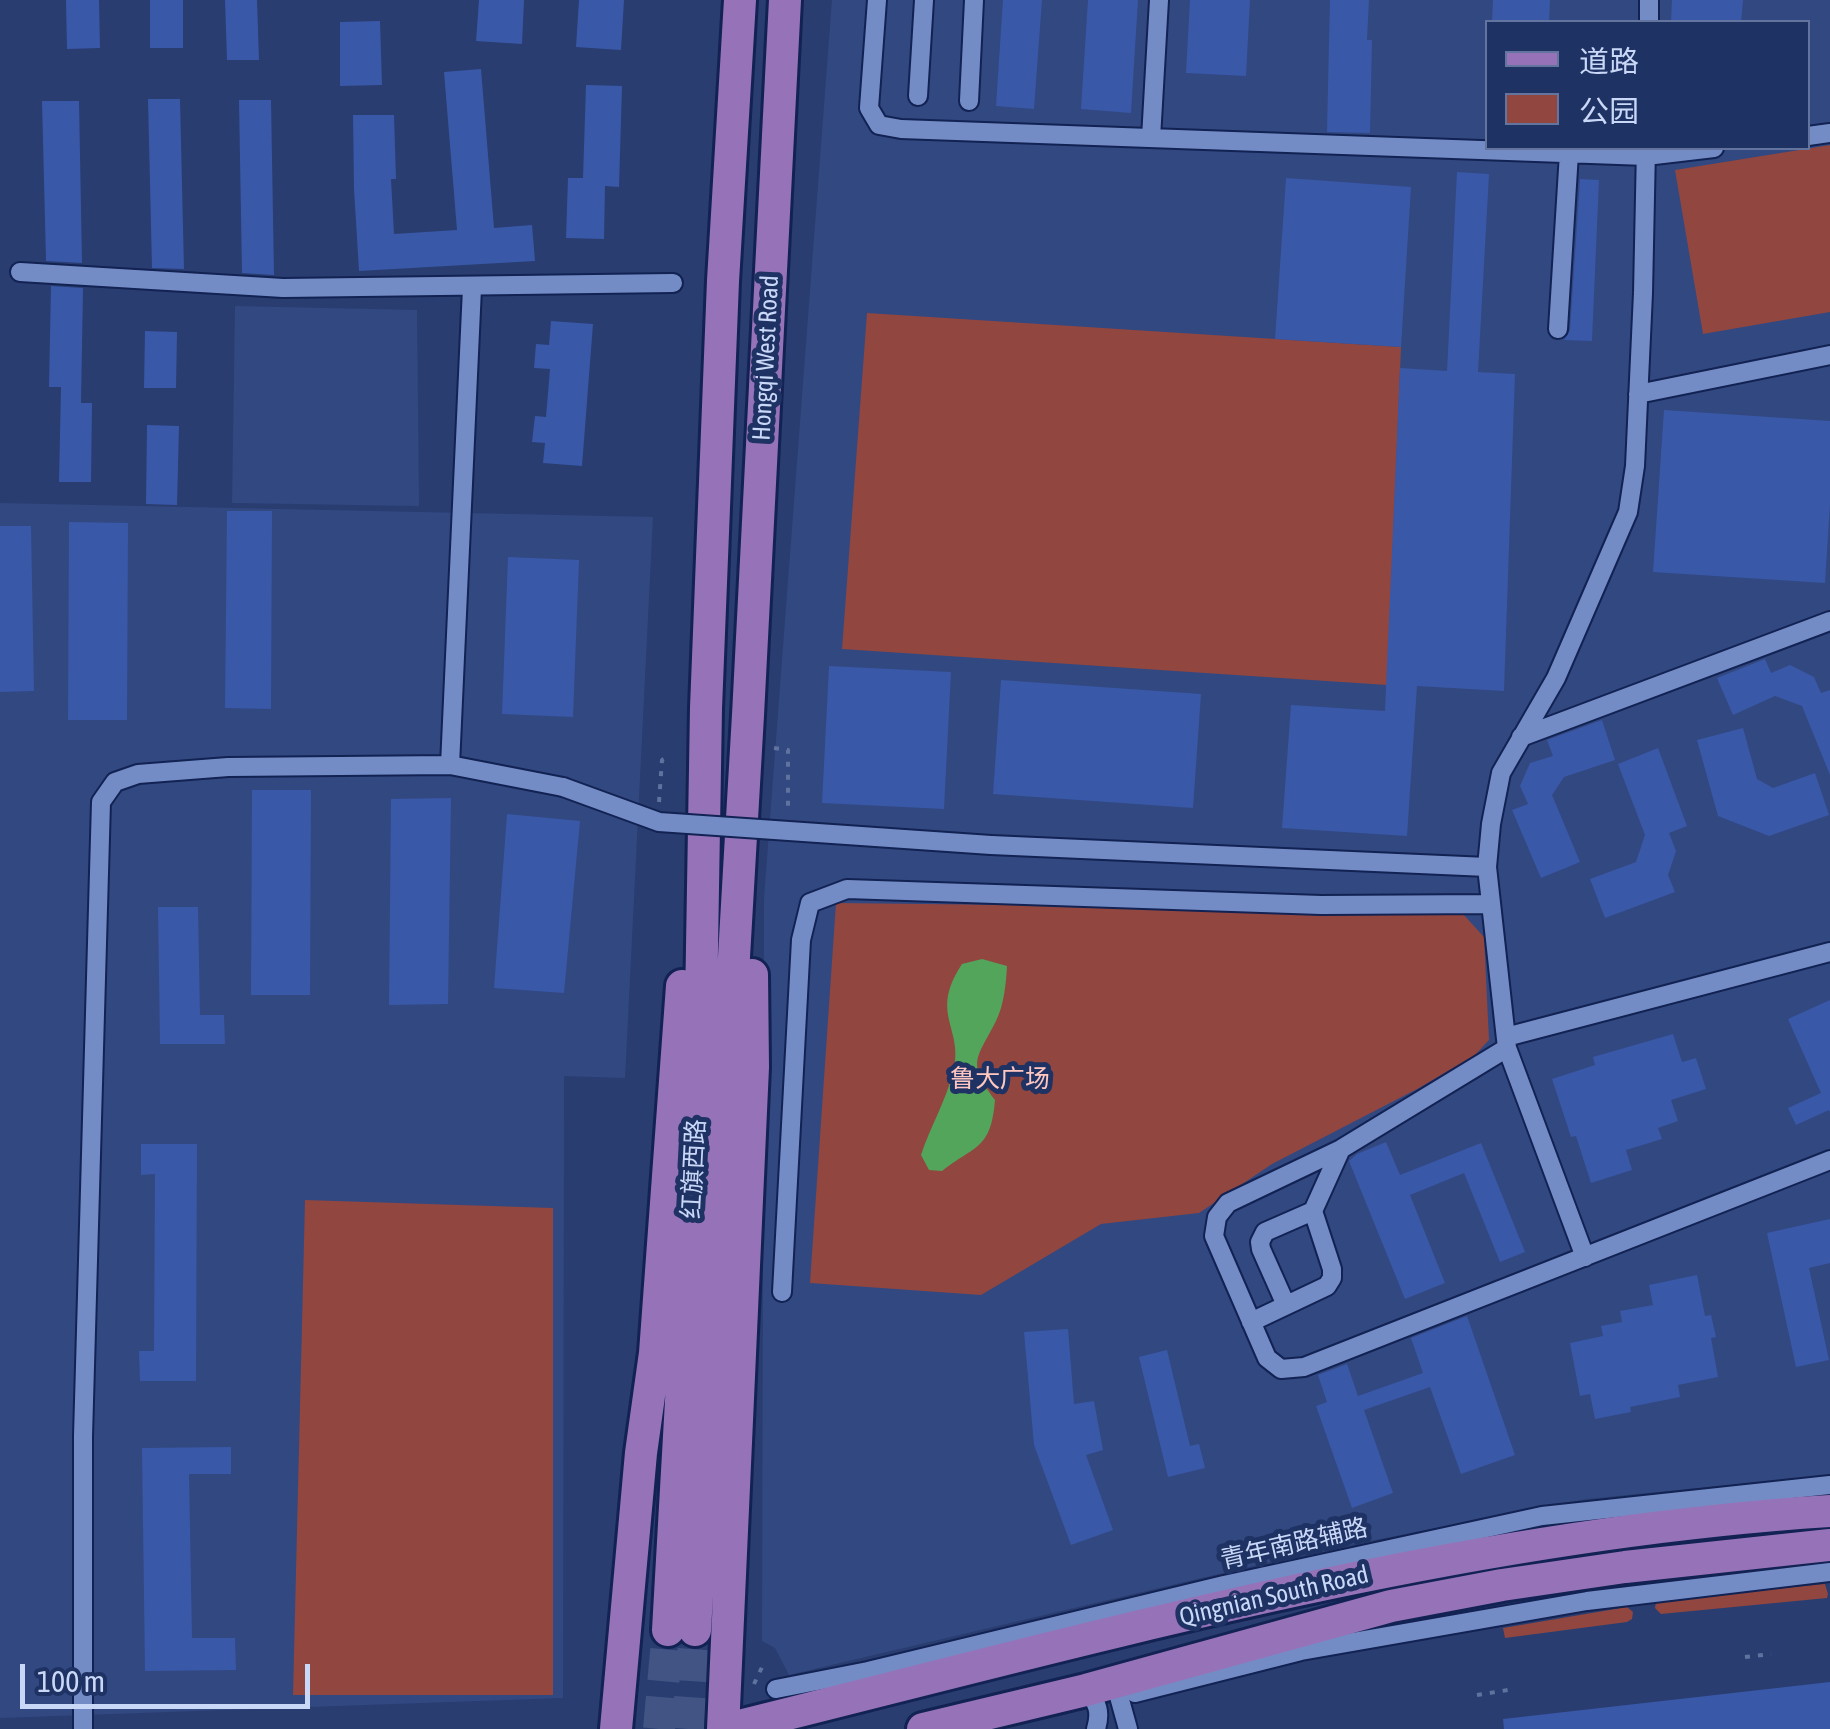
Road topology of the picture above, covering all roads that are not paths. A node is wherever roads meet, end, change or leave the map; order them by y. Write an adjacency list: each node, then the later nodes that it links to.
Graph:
1 (740, 0): 22 (main road, Hongqi West Road)
2 (785, 0): 23 (main road, Hongqi West Road)
3 (877, 0): 9 (lane)
4 (924, 0): 7 (lane)
5 (974, 0): 8 (lane)
6 (1159, 0): 9 (lane)
7 (918, 96)
8 (969, 101)
9 (1151, 138): 10 (lane)
10 (1485, 150)
11 (1485, 150): 14 (lane)
12 (1680, 150): 13 (lane)
13 (1646, 152): 14 (lane); 20 (lane)
14 (1569, 153): 18 (lane)
15 (20, 272): 17 (lane)
16 (673, 284): 17 (lane)
17 (472, 288): 25 (lane)
18 (1558, 329)
19 (1830, 355): 20 (lane)
20 (1638, 394): 24 (lane)
21 (1830, 621): 24 (lane)
22 (706, 708): 23 (main road, 红旗西路); 44 (main road)
23 (748, 715): 45 (main road)
24 (1521, 737): 26 (lane)
25 (450, 765): 26 (lane, bridge); 43 (lane)
26 (1488, 868): 27 (lane)
27 (1490, 904): 29 (lane); 34 (lane)
28 (1830, 952): 29 (lane)
29 (1506, 1042): 30 (lane); 33 (lane)
30 (1341, 1148): 32 (lane); 36 (lane)
31 (1830, 1160): 33 (lane)
32 (1313, 1210): 35 (lane); 35 (lane)
33 (1585, 1257): 36 (lane)
34 (782, 1292)
35 (1286, 1305): 36 (lane)
36 (1251, 1322)
37 (1830, 1484): 41 (lane, 青年南路辅路)
38 (1830, 1512): 45 (main road, Qingnian South Road)
39 (1830, 1545): 42 (main road, Qingnian South Road)
40 (1830, 1572): 42 (lane)
41 (776, 1689)
42 (1104, 1693): 46 (main road, Qingnian South Road); 47 (lane); 48 (lane); 49 (lane)
43 (83, 1729)
44 (616, 1729)
45 (725, 1729)
46 (923, 1729)
47 (984, 1729)
48 (1096, 1729)
49 (1128, 1729)

